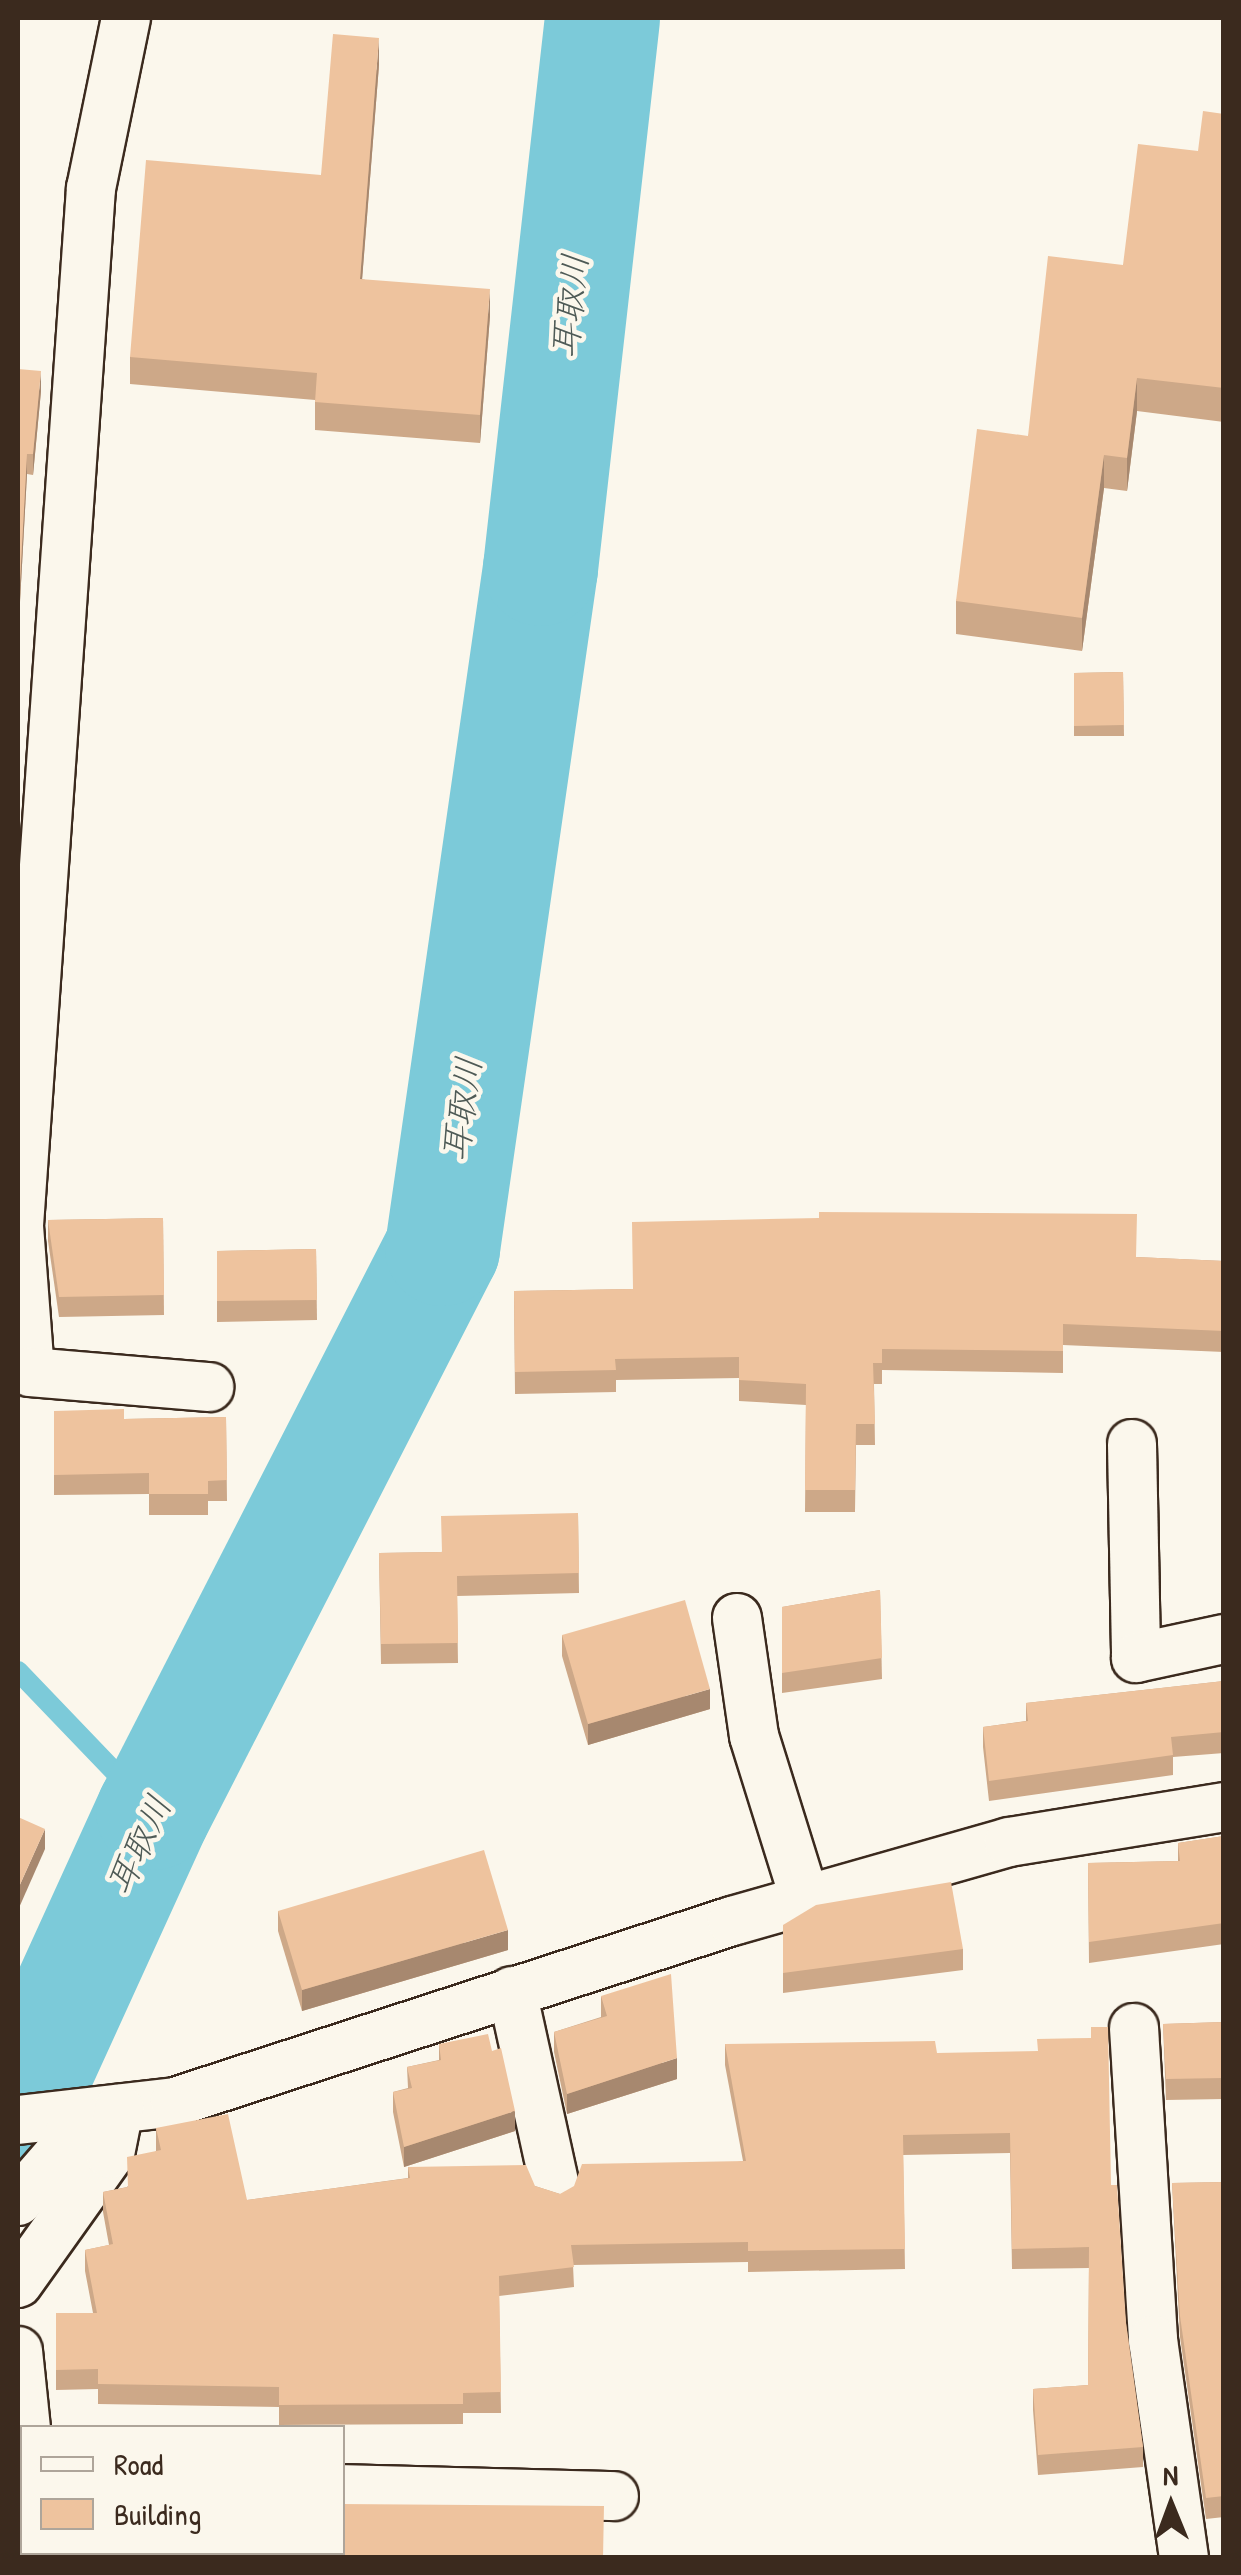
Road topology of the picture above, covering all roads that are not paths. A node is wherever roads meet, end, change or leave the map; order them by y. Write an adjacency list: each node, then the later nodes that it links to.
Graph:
1 (126, 18): 2 (street)
2 (28, 964): 3 (street)
3 (20, 1169): 4 (street)
4 (209, 1387)
5 (1132, 1444): 7 (street)
6 (737, 1618): 9 (street)
7 (1224, 1640)
8 (1224, 1807): 9 (street)
9 (805, 1900): 10 (street)
10 (512, 1992): 12 (street); 13 (street)
11 (1134, 2028): 20 (street)
12 (67, 2116): 14 (street); 15 (street)
13 (555, 2186)
14 (18, 2201)
15 (18, 2283)
16 (18, 2352): 17 (street)
17 (26, 2425)
18 (345, 2489): 19 (street)
19 (614, 2496)
20 (1184, 2558)

